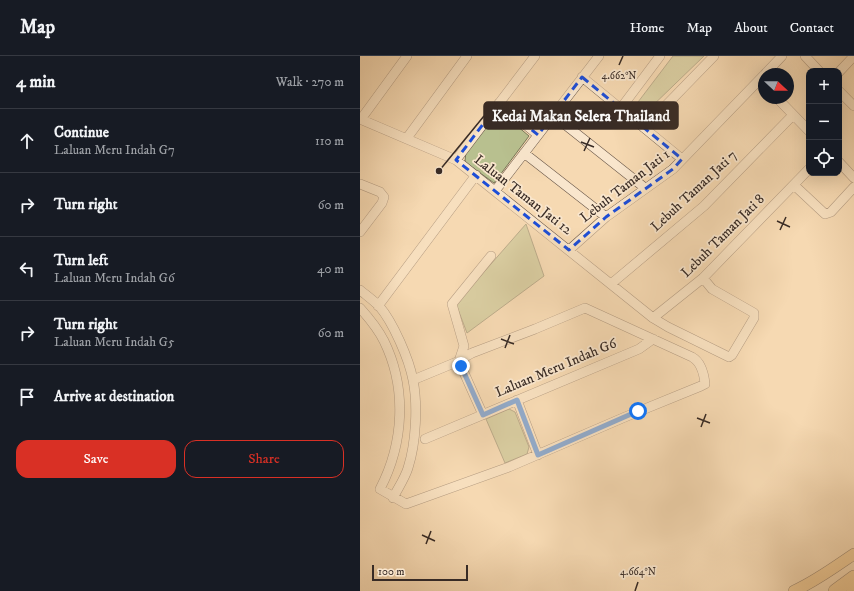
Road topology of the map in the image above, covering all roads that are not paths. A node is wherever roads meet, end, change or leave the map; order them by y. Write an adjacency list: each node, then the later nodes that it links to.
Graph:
1 (407, 56): 22 (street)
2 (467, 56): 26 (street)
3 (535, 56): 16 (street)
4 (599, 56): 13 (street)
5 (660, 56): 19 (street)
6 (714, 56): 23 (street)
7 (782, 56): 10 (street, Lebuh Taman Jati 1)
8 (805, 56): 11 (street)
9 (854, 56): 12 (street)
10 (772, 68)
11 (817, 68)
12 (842, 69)
13 (582, 77): 19 (street); 20 (street)
14 (758, 83): 28 (street, Lebuh Taman Jati 1)
15 (842, 94): 18 (street)
16 (499, 103): 25 (street); 29 (street)
17 (783, 104): 21 (street)
18 (854, 106)
19 (620, 108): 23 (street)
20 (553, 115): 25 (street); 37 (street)
21 (793, 115): 24 (street); 44 (street, Lebuh Taman Jati 7)
22 (360, 119): 26 (street, Laluan Taman Jati 12)
23 (644, 128): 28 (street)
24 (806, 129)
25 (538, 135): 27 (street)
26 (407, 138): 29 (street, Laluan Taman Jati 12)
27 (524, 153): 38 (street); 39 (street)
28 (682, 159): 37 (street, Lebuh Taman Jati 1)
29 (456, 160): 32 (street, Laluan Taman Jati 12)
30 (842, 165): 33 (street)
31 (806, 172): 35 (street, Lebuh Taman Jati 8)
32 (476, 175): 38 (street, Laluan Taman Jati 12); 46 (street)
33 (854, 178)
34 (360, 184): 40 (street)
35 (794, 185): 36 (street); 43 (street, Lebuh Taman Jati 8)
36 (854, 187)
37 (645, 188): 39 (street, Lebuh Taman Jati 1)
38 (495, 191): 41 (street, Laluan Taman Jati 12)
39 (606, 217): 41 (street, Lebuh Taman Jati 1)
40 (360, 232)
41 (569, 250): 44 (street, Laluan Taman Jati 12)
42 (491, 256): 50 (street)
43 (703, 278): 48 (street, Lebuh Taman Jati 8); 48 (street, Laluan Taman Jati 12)
44 (611, 284): 48 (street, Laluan Taman Jati 12)
45 (360, 290): 46 (street)
46 (378, 306): 50 (street)
47 (360, 308): 55 (street)
48 (653, 318)
49 (653, 339): 51 (street, Laluan Meru Indah G6); 52 (street); 54 (street)
50 (413, 380): 55 (street)
51 (517, 400): 52 (street, Laluan Meru Indah G6); 54 (street)
52 (483, 415): 53 (street, Laluan Meru Indah G6)
53 (425, 439)
54 (538, 455): 55 (street)
55 (393, 498)
56 (854, 554): 58 (main road)
57 (854, 577): 59 (highway)
58 (794, 591)
59 (835, 591)

